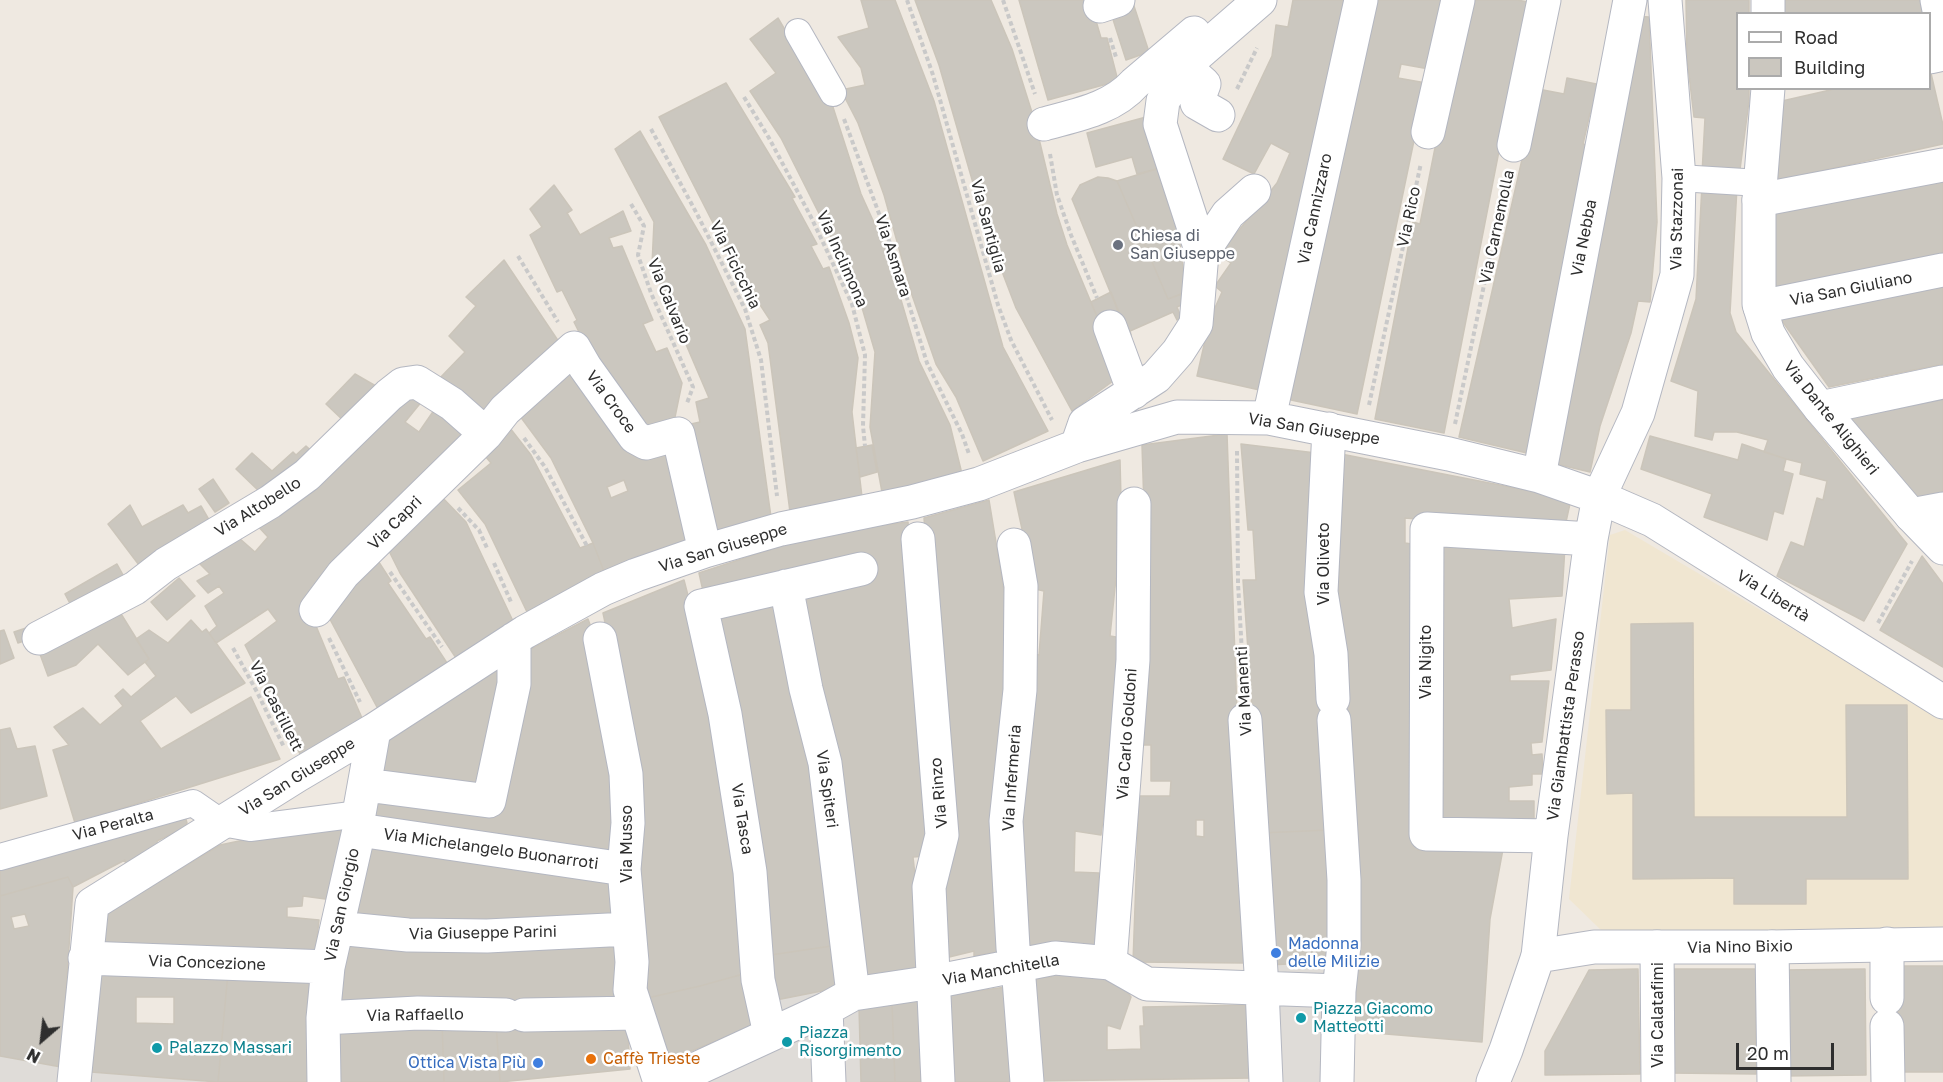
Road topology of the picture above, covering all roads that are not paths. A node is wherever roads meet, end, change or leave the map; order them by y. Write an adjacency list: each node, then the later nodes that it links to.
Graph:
1 (1235, 0): 15 (street)
2 (1260, 0): 11 (street)
3 (1361, 0): 30 (street, Via Cannizzaro)
4 (1458, 0): 16 (street)
5 (1544, 0): 17 (street)
6 (1630, 0): 34 (street, Via Nebba)
7 (1665, 0): 19 (street, Via Stazzonai)
8 (1937, 0): 9 (street)
9 (1943, 30)
10 (798, 32): 13 (street)
11 (1184, 66): 14 (street); 22 (street)
12 (1768, 90): 21 (street, Via Dante Alighieri)
13 (834, 93)
14 (1218, 115)
15 (1044, 124)
16 (1428, 132)
17 (1514, 146)
18 (1943, 165): 21 (street)
19 (1679, 178): 21 (street); 35 (street, Via Stazzonai)
20 (1254, 191): 22 (street)
21 (1760, 191): 24 (street, Via Dante Alighieri)
22 (1202, 253): 28 (street)
23 (1943, 270): 24 (street, Via San Giuliano)
24 (1760, 308): 29 (street, Via Dante Alighieri)
25 (1110, 327): 28 (street)
26 (574, 348): 31 (street, Via Capri); 41 (street, Via Croce)
27 (1943, 382): 29 (street)
28 (1134, 392): 33 (street)
29 (1820, 408): 37 (street, Via Dante Alighieri)
30 (1269, 418): 32 (street, Via San Giuseppe); 33 (street, Via San Giuseppe)
31 (495, 422): 44 (street, Via Capri); 46 (street, Via Altobello)
32 (1329, 429): 34 (street, Via San Giuseppe); 67 (street, Via Oliveto)
33 (1072, 448): 41 (street, Via San Giuseppe)
34 (1539, 476): 35 (street, Via San Giuseppe)
35 (1599, 497): 39 (street, Via Giambattista Perasso); 48 (street, Via Libertà)
36 (1134, 504): 64 (street, Via Carlo Goldoni)
37 (1931, 526)
38 (918, 539): 69 (street, Via Rinzo)
39 (1591, 539): 53 (street, Via Giambattista Perasso); 53 (street, Via Nigito)
40 (1014, 545): 65 (street, Via Infermeria)
41 (705, 551): 45 (street, Via San Giuseppe)
42 (861, 569): 43 (street)
43 (786, 586): 70 (street, Via Spiteri); 73 (street, Via Tasca)
44 (315, 610)
45 (520, 636): 50 (street, Via San Giuseppe); 51 (street)
46 (39, 638)
47 (600, 639): 55 (street, Via Musso)
48 (1943, 702)
49 (1245, 720): 68 (street, Via Manenti)
50 (374, 729): 51 (street, Via San Giorgio); 52 (street, Via San Giuseppe)
51 (361, 809): 52 (street); 55 (street, Via Michelangelo Buonarroti); 56 (street, Via San Giorgio)
52 (222, 823): 54 (street, Via Peralta); 63 (street, Via San Giuseppe)
53 (1551, 836): 62 (street, Via Giambattista Perasso)
54 (0, 857)
55 (624, 869): 57 (street, Via Musso)
56 (337, 928): 57 (street, Via Giuseppe Parini); 66 (street, Via San Giorgio)
57 (629, 929): 71 (street, Via Musso)
58 (1887, 944): 59 (street, Via Nino Bixio); 61 (street, Via Nino Bixio); 86 (street)
59 (1943, 944)
60 (1658, 947): 61 (street, Via Nino Bixio); 62 (street, Via Nino Bixio); 84 (street, Via Calatafimi)
61 (1772, 947): 85 (street)
62 (1538, 956): 83 (street, Via Giambattista Perasso)
63 (85, 958): 66 (street, Via Concezione); 74 (street, Via San Giuseppe)
64 (1110, 963): 65 (street, Via Manchitella); 68 (street, Via Manchitella)
65 (1018, 966): 69 (street, Via Manchitella); 80 (street, Via Infermeria)
66 (328, 968): 72 (street, Via San Giorgio)
67 (1341, 977): 68 (street, Via Manchitella); 82 (street, Via Oliveto)
68 (1258, 981): 81 (street, Via Manenti)
69 (933, 982): 70 (street, Via Manchitella); 79 (street, Via Rinzo)
70 (840, 1001): 73 (street, Via Manchitella); 78 (street, Via Spiteri)
71 (636, 1014): 72 (street, Via Raffaello); 76 (street, Via Musso)
72 (323, 1018): 75 (street, Via San Giorgio)
73 (770, 1034): 77 (street, Via Manchitella)
74 (74, 1082)
75 (324, 1082)
76 (660, 1082)
77 (668, 1082)
78 (829, 1082)
79 (938, 1082)
80 (1028, 1082)
81 (1266, 1082)
82 (1337, 1082)
83 (1493, 1082)
84 (1658, 1082)
85 (1774, 1082)
86 (1888, 1082)

